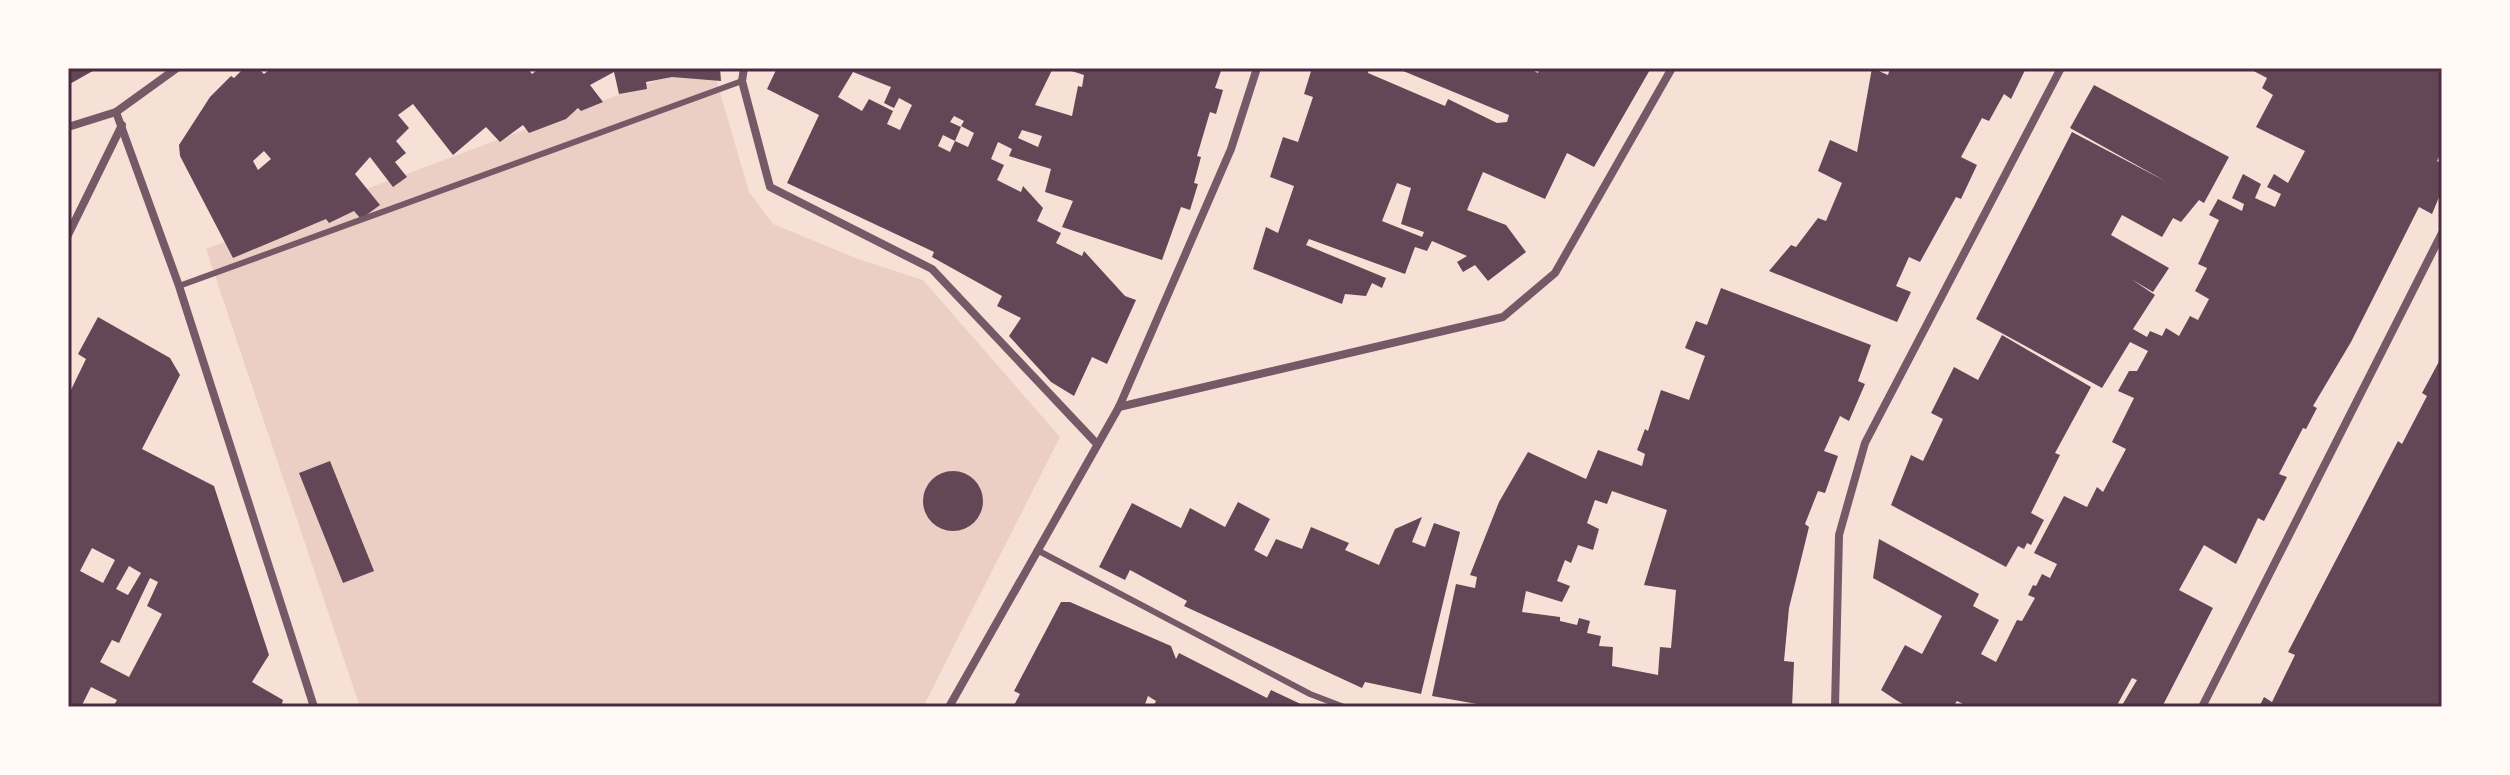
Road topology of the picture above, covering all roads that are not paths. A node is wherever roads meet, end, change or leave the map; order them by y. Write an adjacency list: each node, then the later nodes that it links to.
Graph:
1 (177, 68): 7 (street)
2 (744, 68): 6 (street)
3 (1257, 68): 13 (street)
4 (1672, 68): 13 (street)
5 (2061, 68): 19 (street)
6 (742, 81): 12 (lane); 14 (street)
7 (116, 112): 8 (street); 9 (street)
8 (122, 125): 11 (street); 12 (street)
9 (68, 127)
10 (2442, 233): 20 (street)
11 (68, 235)
12 (179, 286): 16 (street)
13 (1119, 407): 14 (street)
14 (1097, 444): 15 (street)
15 (1037, 550): 17 (street); 18 (lane)
16 (314, 707)
17 (949, 707)
18 (1344, 707)
19 (1835, 707)
20 (2202, 707)

